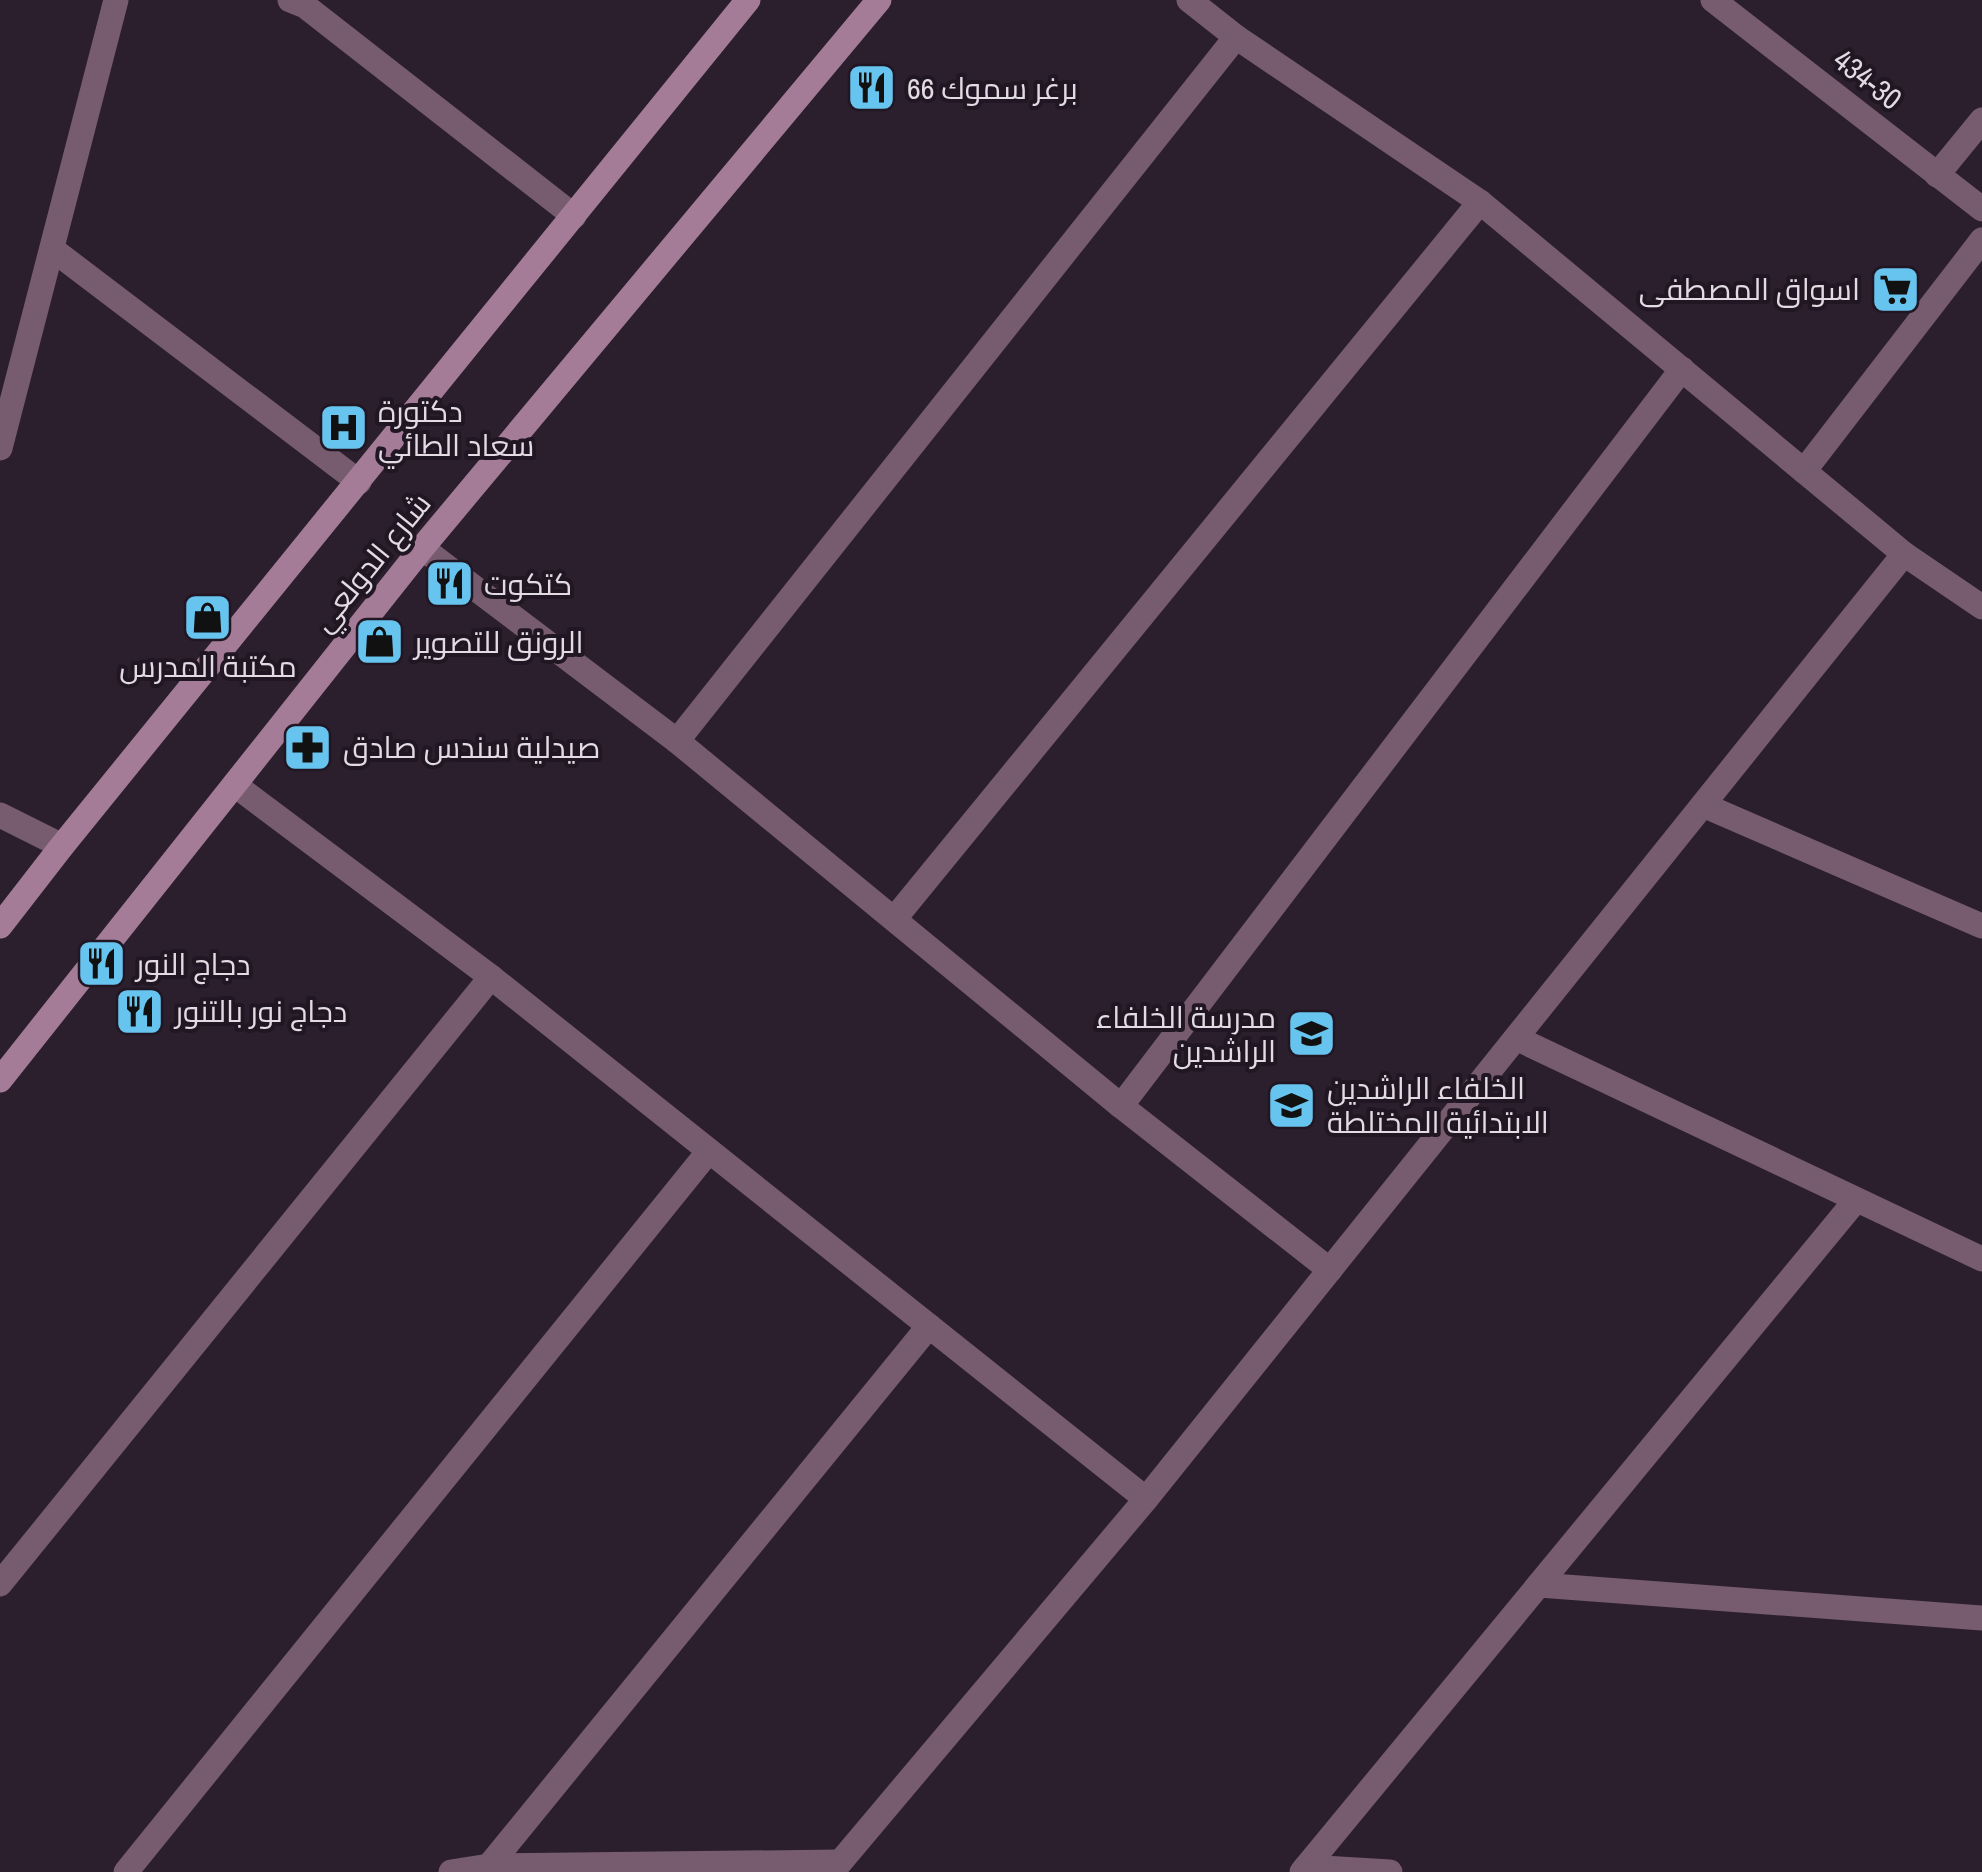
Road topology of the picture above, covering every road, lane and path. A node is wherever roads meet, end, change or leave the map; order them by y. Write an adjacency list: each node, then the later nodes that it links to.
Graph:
1 (116, 0): 14 (street)
2 (748, 0): 12 (main road, شارع الدولعي)
3 (879, 0): 19 (main road, شارع الدولعي)
4 (1189, 0): 7 (street)
5 (1714, 0): 9 (street, 434-30)
6 (302, 2): 12 (street)
7 (1236, 37): 10 (street); 22 (street)
8 (1982, 120): 9 (street)
9 (1937, 175): 11 (street, 434-30)
10 (1480, 202): 15 (street); 27 (street)
11 (1982, 209)
12 (574, 216): 18 (main road, شارع الدولعي)
13 (1982, 240): 17 (street)
14 (52, 249): 16 (street); 18 (street)
15 (1682, 369): 17 (street); 33 (street)
16 (0, 448)
17 (1804, 471): 20 (street)
18 (360, 482): 26 (main road, شارع الدولعي)
19 (422, 548): 22 (street); 23 (main road, شارع الدولعي)
20 (1904, 554): 21 (street); 24 (street)
21 (1982, 607)
22 (677, 742): 27 (street)
23 (234, 785): 30 (street); 32 (main road, شارع الدولعي)
24 (1703, 805): 29 (street); 31 (street)
25 (0, 815): 26 (street)
26 (62, 846): 28 (main road, شارع الدولعي)
27 (895, 918): 33 (street)
28 (0, 926)
29 (1982, 926)
30 (491, 977): 34 (street); 40 (street)
31 (1516, 1038): 35 (street); 37 (street)
32 (0, 1080)
33 (1121, 1106): 37 (street)
34 (710, 1151): 38 (street); 46 (street)
35 (1856, 1200): 36 (street); 41 (street)
36 (1982, 1259)
37 (1330, 1270): 39 (street)
38 (930, 1326): 39 (street); 43 (street)
39 (1146, 1499): 44 (street)
40 (0, 1584)
41 (1539, 1585): 42 (street); 45 (street)
42 (1982, 1618)
43 (488, 1866): 44 (street); 47 (street)
44 (836, 1867)
45 (1304, 1870): 48 (street)
46 (126, 1872)
47 (450, 1872)
48 (1390, 1872)

